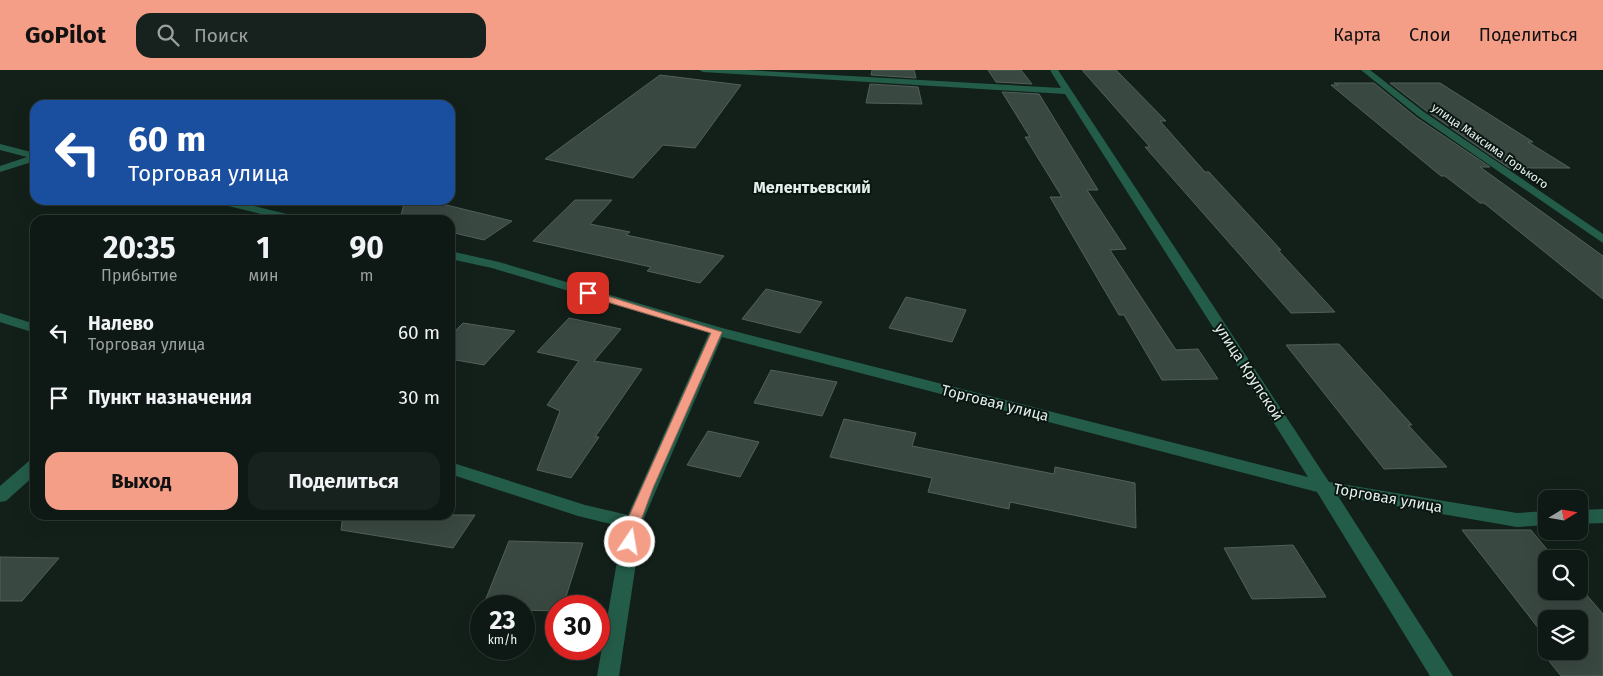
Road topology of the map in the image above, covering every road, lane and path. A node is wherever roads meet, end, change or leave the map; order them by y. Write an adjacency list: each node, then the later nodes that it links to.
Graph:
1 (703, 70): 4 (street)
2 (1054, 70): 4 (street, улица Крупской)
3 (1365, 70): 11 (street, улица Максима Горького)
4 (1066, 91): 18 (street, улица Крупской)
5 (0, 147): 6 (street)
6 (30, 156)
7 (30, 159): 8 (street)
8 (0, 169)
9 (237, 205): 10 (street)
10 (278, 215)
11 (1603, 239)
12 (455, 256): 15 (street, Торговая улица)
13 (0, 317): 14 (street)
14 (30, 327)
15 (717, 332): 18 (street, Торговая улица); 23 (street)
16 (30, 469): 19 (street)
17 (455, 470): 23 (street)
18 (1323, 487): 22 (street, Торговая улица); 25 (street, улица Крупской)
19 (0, 496)
20 (1603, 516): 21 (street)
21 (1588, 517)
22 (1538, 519)
23 (633, 523): 24 (street)
24 (608, 676)
25 (1442, 676)

